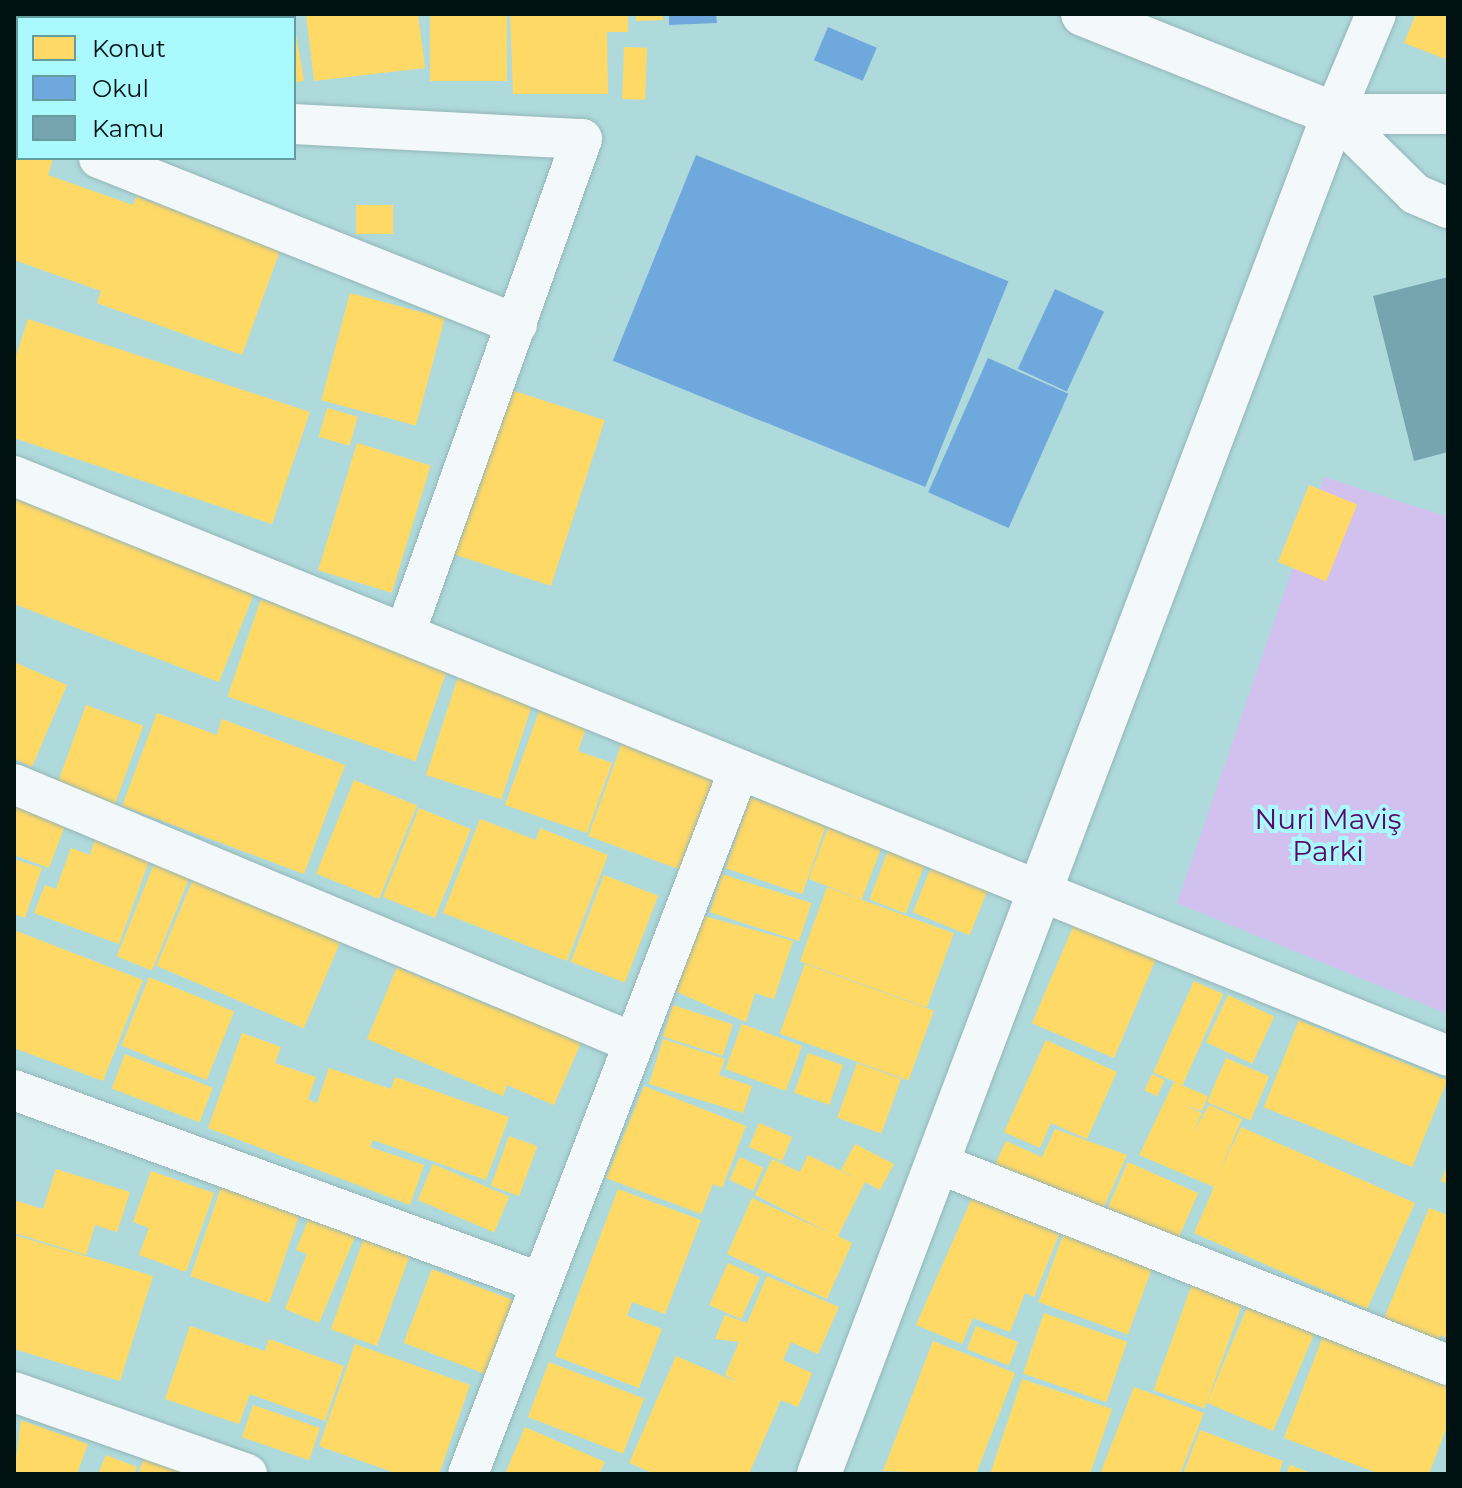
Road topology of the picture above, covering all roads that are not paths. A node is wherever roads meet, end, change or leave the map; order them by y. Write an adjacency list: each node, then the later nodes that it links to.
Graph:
1 (1083, 14): 3 (street)
2 (1376, 14): 3 (street)
3 (1334, 114): 4 (street); 7 (street); 13 (street)
4 (1448, 114)
5 (296, 124): 8 (street)
6 (104, 160): 8 (street)
7 (1448, 208)
8 (517, 324): 10 (street)
9 (14, 476): 10 (street)
10 (405, 633): 11 (street)
11 (739, 770): 13 (street); 14 (street)
12 (14, 784): 14 (street)
13 (1044, 889): 15 (street); 17 (street)
14 (634, 1043): 18 (street)
15 (1448, 1056)
16 (14, 1090): 18 (street)
17 (937, 1163): 19 (street); 23 (street)
18 (541, 1283): 22 (street)
19 (1448, 1365)
20 (14, 1392): 21 (street)
21 (247, 1474)
22 (468, 1474)
23 (819, 1474)

